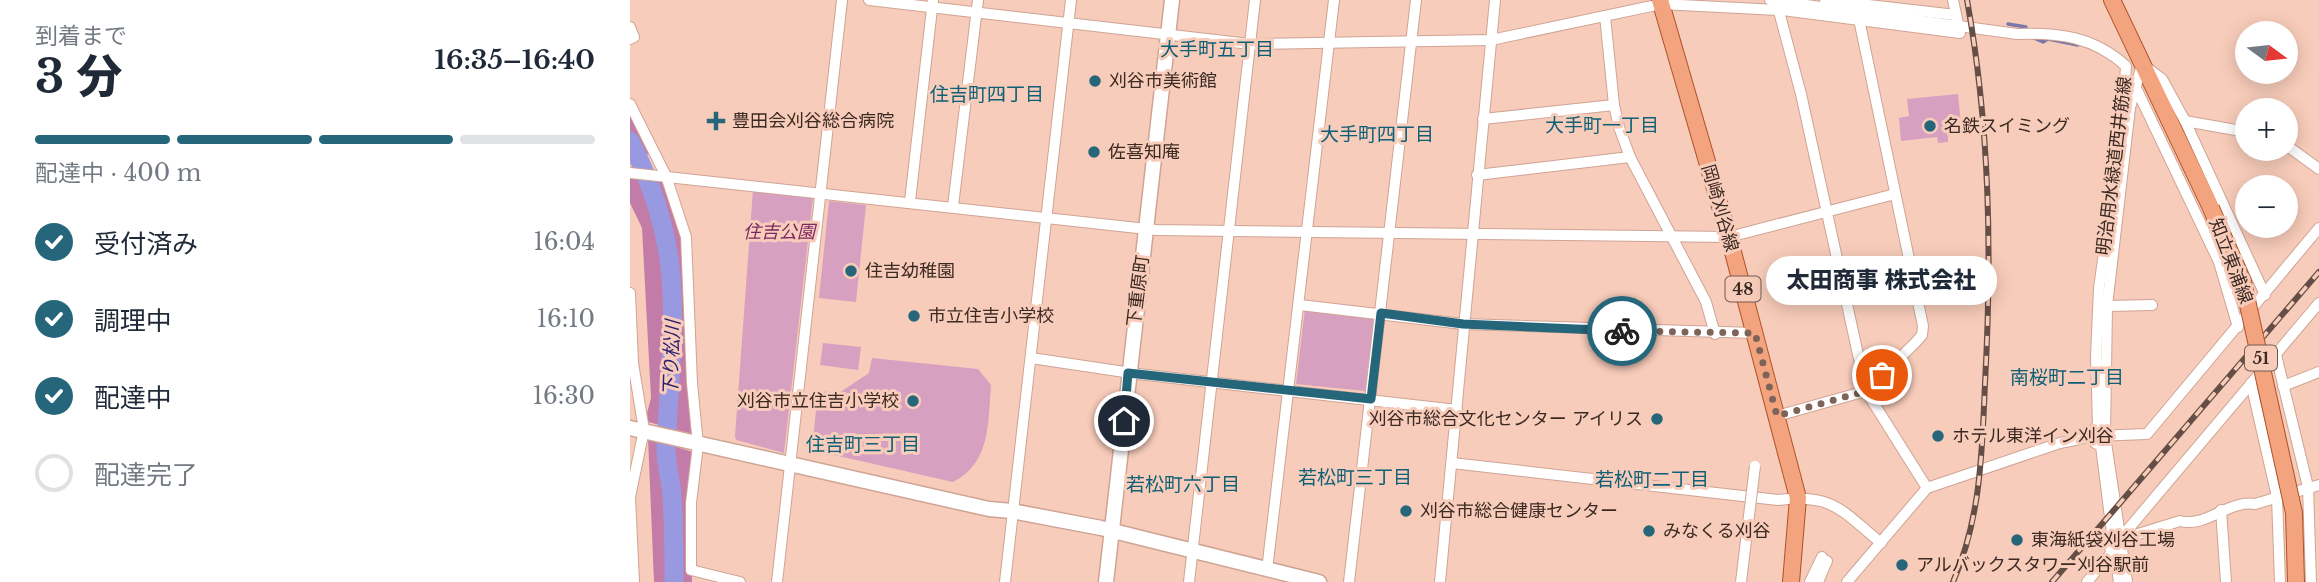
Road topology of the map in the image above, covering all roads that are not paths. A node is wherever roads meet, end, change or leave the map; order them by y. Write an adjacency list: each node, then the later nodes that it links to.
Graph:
1 (842, 0): 43 (street)
2 (869, 0): 16 (street)
3 (978, 0): 19 (street)
4 (1071, 0): 21 (street)
5 (1172, 0): 24 (street, 下重原町)
6 (1255, 0): 29 (street)
7 (1334, 0): 27 (street)
8 (1416, 0): 28 (street)
9 (1495, 0): 26 (street)
10 (1731, 0): 17 (street)
11 (1770, 0): 17 (street)
12 (1825, 0): 18 (street)
13 (1953, 0): 22 (street)
14 (2112, 0): 30 (main road, 知立東浦線 / 51)
15 (1660, 2): 17 (street); 20 (street); 56 (main road, 岡崎刈谷線 / 48)
16 (932, 4): 19 (street); 45 (street)
17 (1777, 4): 18 (street); 47 (street)
18 (1855, 9): 22 (street); 22 (street); 44 (street)
19 (976, 12): 21 (street); 46 (street)
20 (1605, 16): 26 (street); 33 (street)
21 (1068, 24): 24 (street); 48 (street)
22 (1958, 24): 81 (street, 明治用水緑道西井筋線)
23 (630, 27): 25 (street)
24 (1168, 36): 29 (street); 50 (street, 下重原町)
25 (630, 39)
26 (1491, 40): 28 (street); 34 (street)
27 (1329, 42): 28 (street); 29 (street); 52 (street)
28 (1412, 42): 53 (street)
29 (1250, 44): 51 (street)
30 (2142, 64): 31 (street); 35 (street); 120 (main road, 知立東浦線 / 51, bridge)
31 (2135, 86): 62 (street); 65 (street)
32 (630, 104): 42 (street)
33 (1614, 105): 34 (street); 38 (street)
34 (1483, 119): 41 (street)
35 (2185, 121): 36 (street); 58 (street)
36 (2235, 130)
37 (2298, 154): 39 (street)
38 (1630, 157): 41 (street); 55 (street)
39 (2319, 169)
40 (630, 173): 42 (street)
41 (1477, 175): 54 (street)
42 (663, 176): 43 (street); 82 (street)
43 (820, 193): 45 (street); 84 (street)
44 (1895, 194): 47 (street); 76 (street)
45 (909, 201): 46 (street)
46 (953, 206): 48 (street)
47 (1825, 212): 56 (street); 76 (street)
48 (1046, 217): 50 (street); 69 (street)
49 (2319, 228): 58 (street)
50 (1146, 229): 51 (street); 71 (street, 下重原町)
51 (1230, 231): 52 (street); 72 (street)
52 (1308, 232): 53 (street); 60 (street)
53 (1390, 233): 54 (street); 63 (street)
54 (1472, 234): 55 (street); 64 (street)
55 (1673, 237): 56 (street); 67 (street)
56 (1729, 237): 66 (main road, 岡崎刈谷線 / 48)
57 (630, 293): 80 (street)
58 (2265, 295): 65 (street)
59 (2319, 303): 68 (street)
60 (1300, 304): 63 (street); 75 (street)
61 (2152, 305): 62 (street)
62 (2107, 306): 81 (street)
63 (1381, 313): 64 (street); 77 (street)
64 (1463, 324): 67 (street); 78 (street)
65 (2238, 327): 81 (street)
66 (1755, 333): 67 (street); 79 (main road, 岡崎刈谷線 / 48)
67 (1715, 334)
68 (2276, 355): 73 (street); 74 (street)
69 (1031, 358): 71 (street); 92 (street)
70 (2319, 372): 74 (street)
71 (1128, 373): 72 (street); 94 (street, 下重原町)
72 (1213, 381): 75 (street); 97 (street)
73 (2251, 383): 89 (street); 96 (street)
74 (2283, 386): 86 (street)
75 (1290, 390): 77 (street); 98 (street)
76 (1866, 391): 79 (street); 87 (street)
77 (1371, 399): 78 (street); 108 (street)
78 (1457, 410): 83 (street)
79 (1777, 416): 90 (main road, 岡崎刈谷線 / 48)
80 (640, 430): 82 (street); 88 (street)
81 (2100, 436): 87 (street); 96 (street)
82 (698, 445): 84 (street); 99 (street)
83 (1452, 463): 90 (street); 109 (street)
84 (792, 466): 92 (street); 103 (street)
85 (1755, 466): 110 (street, bridge)
86 (2314, 486): 89 (street); 121 (street)
87 (1927, 488): 95 (street)
88 (631, 492): 93 (street)
89 (2277, 497): 91 (street); 119 (street)
90 (1798, 498): 95 (street); 111 (main road, 岡崎刈谷線 / 48)
91 (2221, 509): 96 (street); 118 (street)
92 (1012, 511): 94 (street); 104 (street)
93 (632, 528): 100 (street)
94 (1112, 532): 97 (street); 105 (street, 下重原町)
95 (1881, 543): 114 (street)
96 (2117, 546): 115 (street); 116 (street); 117 (street)
97 (1192, 552): 98 (street); 106 (street)
98 (1268, 569): 107 (street)
99 (691, 570): 101 (street); 102 (street)
100 (634, 582)
101 (691, 582)
102 (740, 582)
103 (777, 582)
104 (1005, 582)
105 (1106, 582)
106 (1189, 582)
107 (1319, 582)
108 (1349, 582)
109 (1440, 582)
110 (1741, 582)
111 (1791, 582)
112 (1810, 582): 113 (street)
113 (1818, 582)
114 (1848, 582)
115 (2087, 582)
116 (2119, 582)
117 (2127, 582)
118 (2226, 582)
119 (2280, 582)
120 (2296, 582)
121 (2311, 582)

